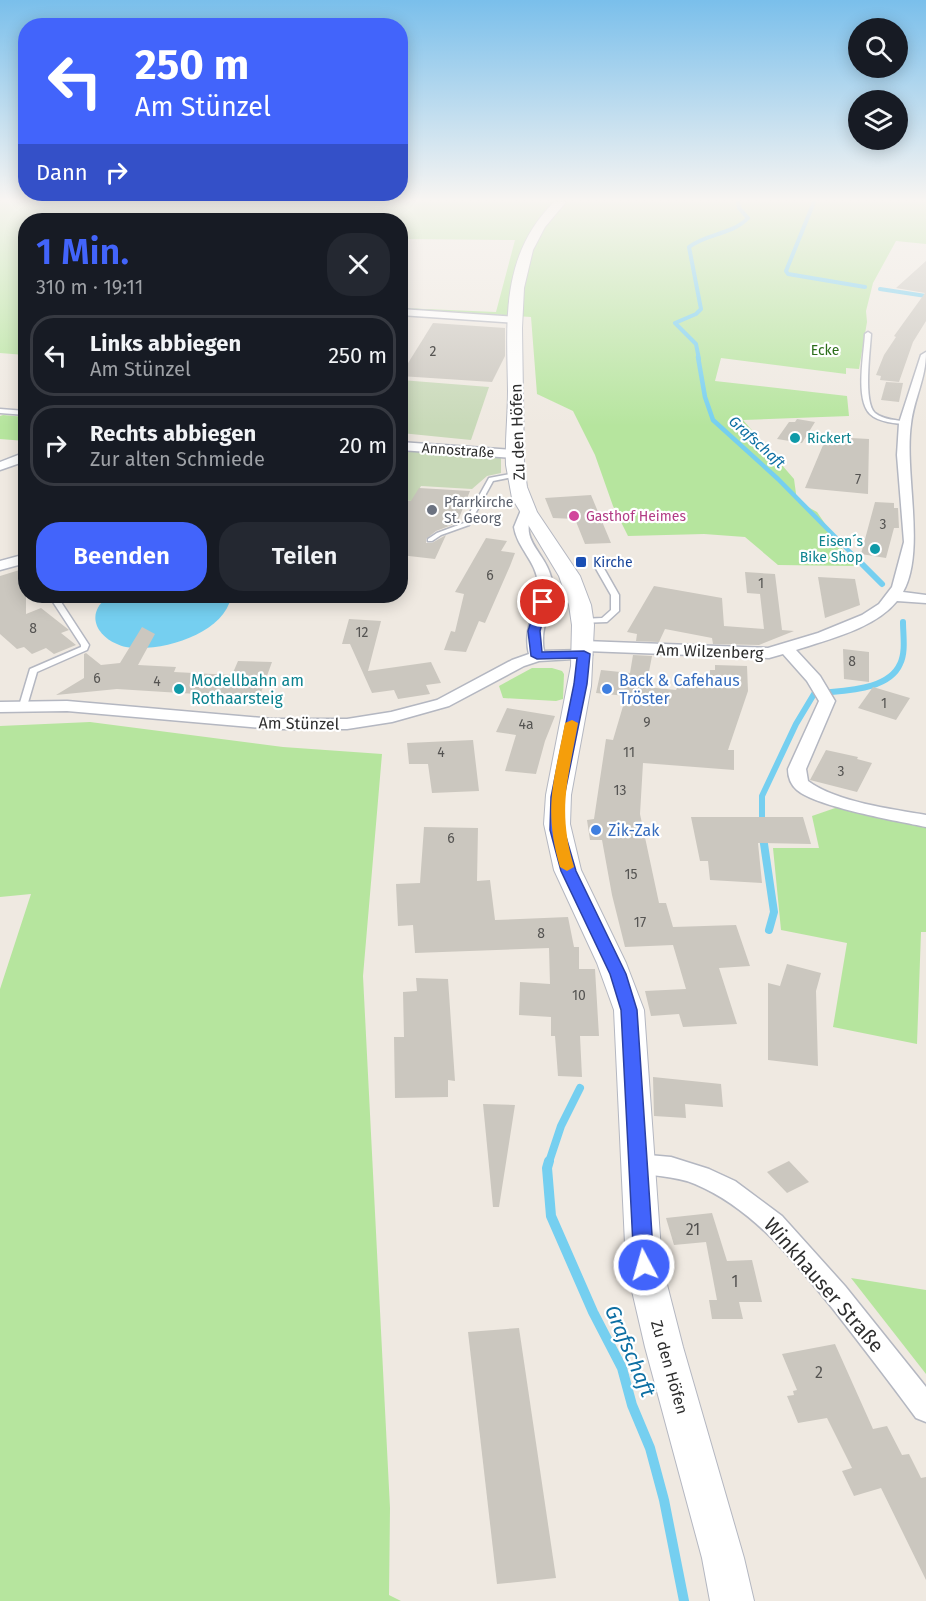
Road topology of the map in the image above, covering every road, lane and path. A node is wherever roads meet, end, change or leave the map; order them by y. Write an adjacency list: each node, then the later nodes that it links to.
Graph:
1 (521, 277): 3 (street, Zu den Höfen)
2 (408, 313): 3 (street)
3 (516, 320): 10 (street, Zu den Höfen)
4 (868, 334): 8 (lane)
5 (926, 355): 8 (street, Am Wilzenberg)
6 (0, 411): 7 (lane)
7 (18, 412)
8 (905, 423): 19 (street, Am Wilzenberg)
9 (408, 447): 10 (street, Annostraße)
10 (515, 454): 13 (street, Zu den Höfen)
11 (18, 459): 12 (street)
12 (0, 466)
13 (516, 475): 14 (street, Zu den Höfen); 15 (lane)
14 (528, 510): 22 (street, Zu den Höfen); 25 (street)
15 (430, 540)
16 (18, 560): 17 (street)
17 (0, 566)
18 (599, 567): 22 (lane)
19 (894, 596): 20 (street); 23 (street, Am Wilzenberg)
20 (926, 600)
21 (58, 603): 27 (lane)
22 (582, 621): 24 (street, Zu den Höfen)
23 (786, 649): 24 (street, Am Wilzenberg); 28 (street)
24 (584, 650): 25 (street, Am Stünzel); 29 (street, Zu den Höfen)
25 (537, 656): 27 (street, Am Stünzel)
26 (0, 706): 27 (street, Am Stünzel)
27 (23, 706)
28 (926, 821)
29 (637, 1163): 30 (street, Winkhauser Straße); 31 (street, Zu den Höfen)
30 (926, 1409)
31 (732, 1601)

